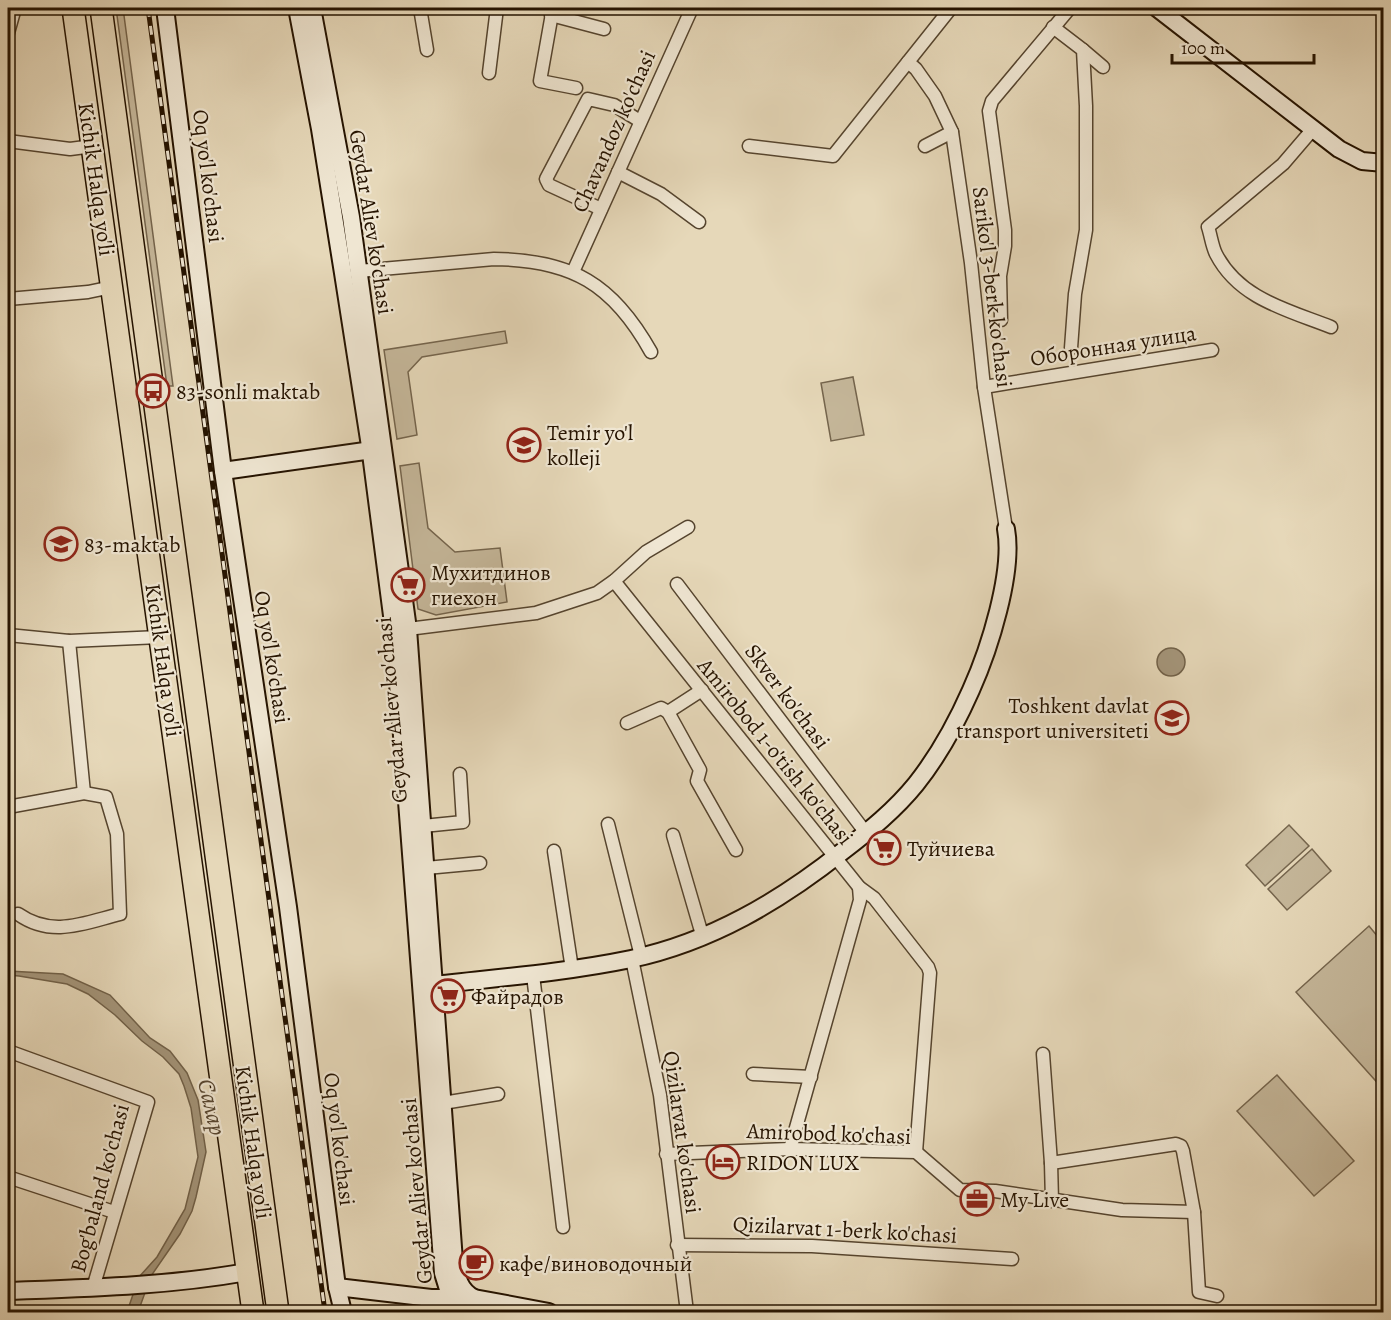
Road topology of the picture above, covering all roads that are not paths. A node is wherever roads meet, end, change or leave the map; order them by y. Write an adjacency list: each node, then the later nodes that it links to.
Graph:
1 (15, 8): 16 (street)
2 (165, 8): 46 (street, Oq yo'l ko'chasi)
3 (297, 8): 24 (street, Geydar Aliev ko'chasi)
4 (312, 8): 24 (street, Geydar Aliev ko'chasi)
5 (420, 8): 17 (street)
6 (497, 8): 21 (street)
7 (692, 8): 23 (street, Chavandoz ko'chasi)
8 (951, 8): 19 (street)
9 (1070, 8): 14 (street)
10 (1157, 8): 25 (street)
11 (552, 11): 15 (street); 22 (street)
12 (102, 13): 13 (highway); 95 (highway, Kichik Halqa yo'li)
13 (74, 16): 28 (highway, Kichik Halqa yo'li)
14 (1053, 27): 18 (street); 39 (street)
15 (604, 29)
16 (8, 33)
17 (427, 50)
18 (1083, 50): 20 (street); 41 (street)
19 (908, 63): 26 (street, Sariko'l 3-berk ko'chasi); 29 (street)
20 (1103, 68)
21 (489, 73)
22 (576, 88)
23 (640, 121): 32 (street, Chavandoz ko'chasi); 33 (street)
24 (327, 127): 35 (street, Geydar Aliev ko'chasi)
25 (1313, 129): 31 (street); 40 (street)
26 (952, 132): 30 (street); 44 (street, Sariko'l 3-berk ko'chasi)
27 (8, 141): 28 (street)
28 (93, 146): 37 (highway, Kichik Halqa yo'li)
29 (749, 146)
30 (925, 146)
31 (1383, 164)
32 (618, 172): 33 (street, Chavandoz ko'chasi); 34 (street)
33 (601, 209): 36 (street, Chavandoz ko'chasi)
34 (699, 222)
35 (351, 272): 36 (street); 45 (street, Geydar Aliev ko'chasi)
36 (573, 272): 43 (street)
37 (112, 287): 38 (street); 53 (highway, Kichik Halqa yo'li)
38 (8, 299)
39 (1001, 320)
40 (1331, 327)
41 (1071, 348)
42 (1212, 350): 44 (street, Оборонная улица)
43 (651, 352)
44 (984, 387): 48 (street, Sariko'l 3-berk ko'chasi)
45 (376, 450): 46 (street); 51 (street, Geydar Aliev ko'chasi)
46 (223, 471): 97 (street, Oq yo'l ko'chasi)
47 (688, 526): 49 (street)
48 (1006, 529): 63 (street)
49 (614, 581): 51 (street); 55 (street, Amirobod 1-o'tish ko'chasi)
50 (677, 584): 63 (street, Skver ko'chasi)
51 (401, 630): 62 (street, Geydar Aliev ko'chasi); 76 (street, Geydar Aliev ko'chasi)
52 (8, 635): 54 (street)
53 (160, 637): 54 (street); 96 (highway, Kichik Halqa yo'li)
54 (69, 641): 59 (street)
55 (702, 690): 56 (street); 67 (street, Amirobod 1-o'tish ko'chasi)
56 (668, 712): 57 (street); 65 (street)
57 (627, 723)
58 (460, 774): 62 (street)
59 (84, 794): 60 (street); 71 (street)
60 (8, 807)
61 (608, 824): 73 (street, Qizilarvat ko'chasi)
62 (423, 826): 69 (street, Geydar Aliev ko'chasi)
63 (866, 833): 67 (street)
64 (673, 835): 72 (street)
65 (736, 850)
66 (554, 851): 74 (street)
67 (835, 857): 70 (street, Amirobod 1-o'tish ko'chasi); 72 (street)
68 (480, 863): 69 (street)
69 (426, 868): 76 (street, Geydar Aliev ko'chasi)
70 (859, 887): 80 (street); 84 (street, Amirobod 1-o'tish ko'chasi)
71 (18, 914)
72 (703, 938): 73 (street)
73 (637, 958): 74 (street); 85 (street, Qizilarvat ko'chasi)
74 (572, 969): 75 (street)
75 (533, 975): 76 (street); 92 (street)
76 (428, 986): 82 (street, Geydar Aliev ko'chasi); 87 (street, Geydar Aliev ko'chasi)
77 (8, 1051): 90 (street, Bog'baland ko'chasi)
78 (1043, 1054): 86 (street)
79 (753, 1074): 80 (street)
80 (811, 1077): 83 (street)
81 (498, 1094): 82 (street)
82 (443, 1103): 87 (street, Geydar Aliev ko'chasi)
83 (790, 1149): 84 (street, Amirobod ko'chasi); 85 (street, Amirobod ko'chasi)
84 (916, 1152): 89 (street, Amirobod ko'chasi)
85 (666, 1154): 93 (street, Qizilarvat ko'chasi)
86 (1051, 1162): 89 (street); 91 (street)
87 (442, 1173): 101 (street, Geydar Aliev ko'chasi); 102 (street, Geydar Aliev ko'chasi)
88 (8, 1177): 90 (street)
89 (1052, 1201): 91 (street, Amirobod ko'chasi)
90 (114, 1212): 98 (street, Bog'baland ko'chasi)
91 (1194, 1212): 100 (street)
92 (563, 1227)
93 (677, 1245): 94 (street, Qizilarvat 1-berk ko'chasi); 108 (street, Qizilarvat ko'chasi)
94 (1012, 1259)
95 (271, 1268): 96 (highway); 104 (highway, Kichik Halqa yo'li)
96 (247, 1272): 98 (street); 103 (highway, Kichik Halqa yo'li)
97 (337, 1287): 101 (street, Geydar Aliev ko'chasi); 105 (street, Oq yo'l ko'chasi)
98 (93, 1288): 99 (street)
99 (8, 1291)
100 (1216, 1296)
101 (451, 1299): 102 (street, Geydar Aliev ko'chasi); 106 (street, Geydar Aliev ko'chasi)
102 (474, 1299): 107 (street, Geydar Aliev ko'chasi)
103 (253, 1312)
104 (278, 1312)
105 (343, 1312)
106 (490, 1312)
107 (549, 1312)
108 (687, 1312)

